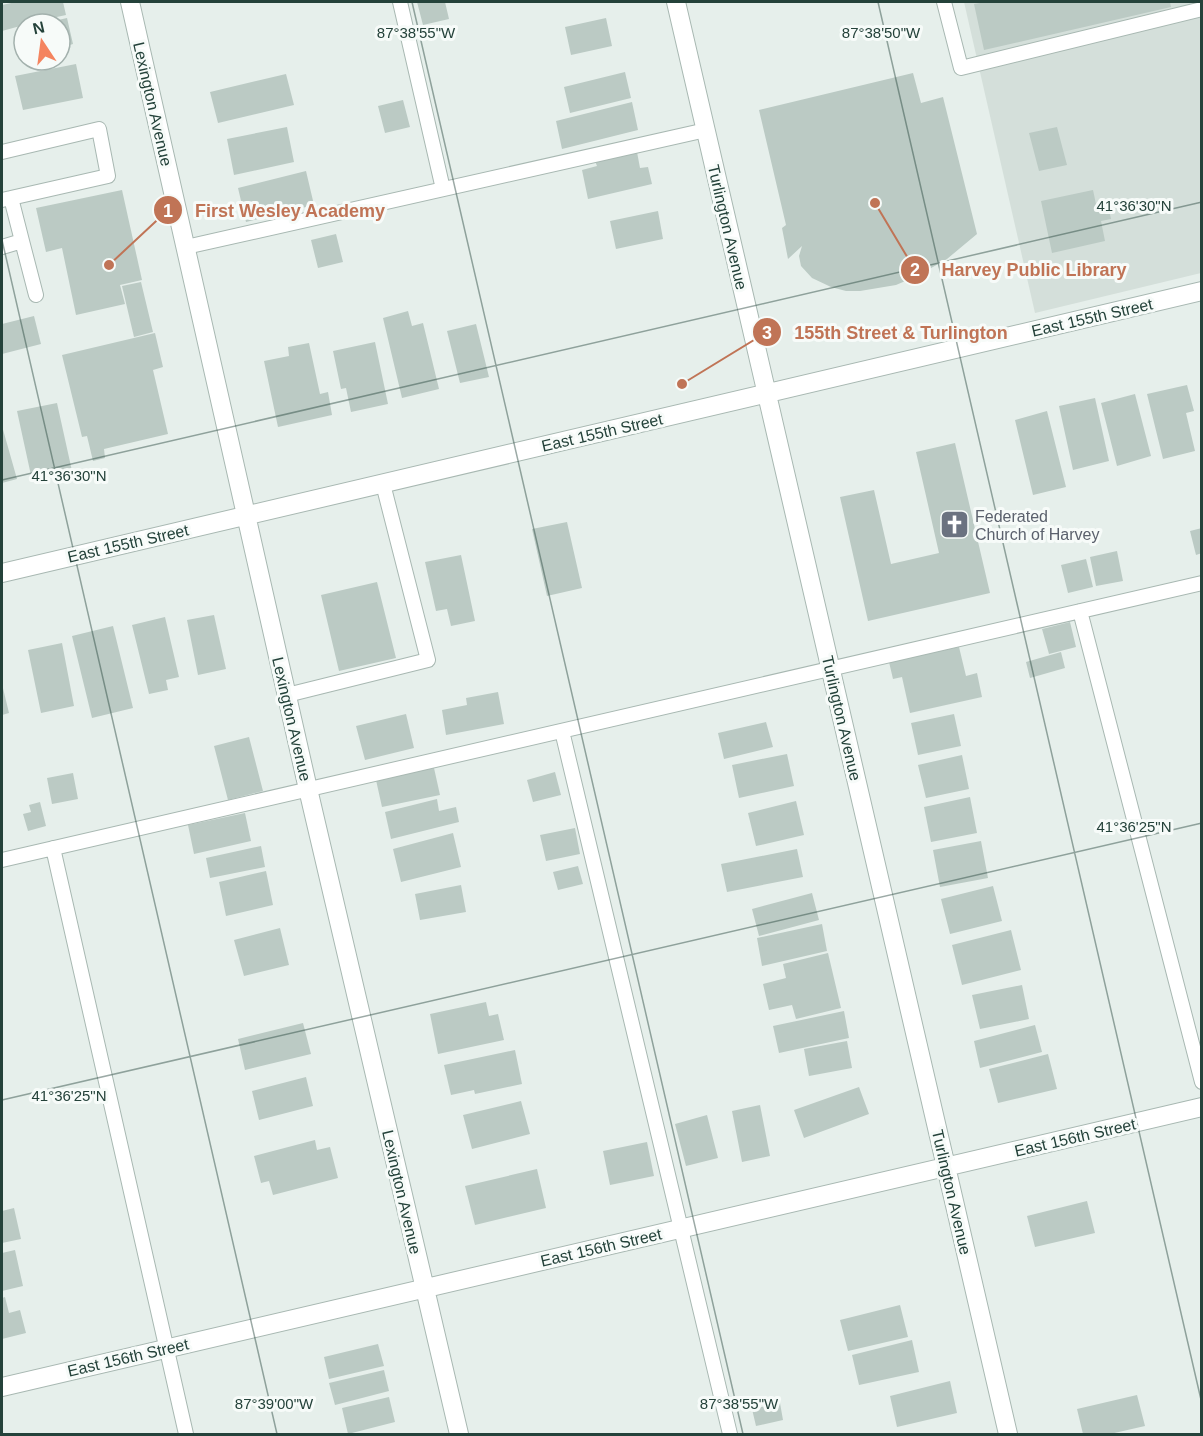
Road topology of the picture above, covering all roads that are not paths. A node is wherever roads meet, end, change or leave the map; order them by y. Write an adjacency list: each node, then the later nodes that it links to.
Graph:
1 (129, 2): 12 (street, Lexington Avenue)
2 (400, 2): 8 (lane)
3 (676, 2): 6 (street, Turlington Avenue)
4 (944, 2): 5 (lane)
5 (1202, 9)
6 (706, 130): 8 (lane); 15 (street, Turlington Avenue)
7 (2, 152): 9 (lane)
8 (443, 189): 12 (lane)
9 (6, 199): 10 (lane)
10 (22, 241): 11 (lane); 14 (lane)
11 (2, 247)
12 (186, 247): 17 (street, Lexington Avenue)
13 (1202, 291): 15 (street, East 155th Street)
14 (36, 295)
15 (767, 394): 16 (street, East 155th Street); 21 (street, Turlington Avenue)
16 (383, 484): 17 (street, East 155th Street); 22 (lane)
17 (246, 516): 18 (street, East 155th Street); 22 (street, Lexington Avenue)
18 (2, 573)
19 (1202, 583): 20 (lane)
20 (1080, 611): 21 (lane); 27 (lane)
21 (830, 669): 23 (lane); 29 (street, Turlington Avenue)
22 (287, 695): 24 (street, Lexington Avenue)
23 (562, 731): 24 (lane); 30 (lane)
24 (308, 789): 25 (lane); 31 (street, Lexington Avenue)
25 (52, 848): 26 (lane); 32 (lane)
26 (2, 860)
27 (1202, 1082)
28 (1202, 1107): 29 (street, East 156th Street)
29 (946, 1167): 30 (street, East 156th Street); 37 (street, Turlington Avenue)
30 (681, 1228): 31 (street, East 156th Street); 36 (lane)
31 (425, 1288): 32 (street, East 156th Street); 35 (street, Lexington Avenue)
32 (166, 1348): 33 (street, East 156th Street); 34 (lane)
33 (2, 1387)
34 (186, 1434)
35 (459, 1434)
36 (730, 1434)
37 (1008, 1434)

